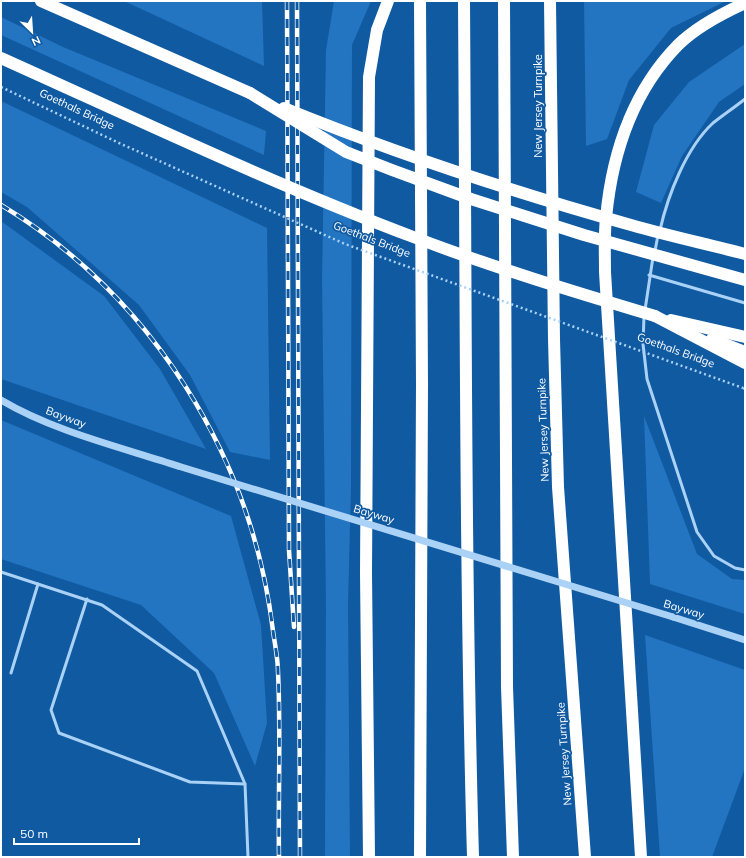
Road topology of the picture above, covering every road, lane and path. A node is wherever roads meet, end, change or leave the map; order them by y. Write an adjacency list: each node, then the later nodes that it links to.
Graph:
1 (41, 1): 10 (highway)
2 (388, 1): 30 (highway)
3 (420, 1): 31 (highway)
4 (464, 1): 32 (highway)
5 (504, 1): 33 (highway)
6 (550, 1): 34 (highway, New Jersey Turnpike)
7 (745, 3): 35 (highway)
8 (1, 58): 16 (highway, Goethals Bridge, bridge)
9 (1, 88): 20 (path, Goethals Bridge, bridge)
10 (250, 94): 12 (highway, bridge); 14 (highway, bridge)
11 (745, 99): 13 (lane)
12 (745, 254)
13 (649, 275): 15 (lane); 22 (lane)
14 (745, 280)
15 (745, 303)
16 (655, 316): 17 (highway); 18 (highway); 19 (highway)
17 (745, 337)
18 (745, 352)
19 (745, 363)
20 (744, 388)
21 (1, 400): 26 (street, Bayway, bridge)
22 (745, 570)
23 (1, 572): 24 (lane)
24 (38, 584): 25 (lane); 27 (lane)
25 (86, 599): 28 (lane); 28 (lane)
26 (745, 640)
27 (11, 673)
28 (245, 784): 29 (lane)
29 (248, 857)
30 (369, 857)
31 (420, 857)
32 (473, 857)
33 (513, 857)
34 (585, 857)
35 (641, 857)

